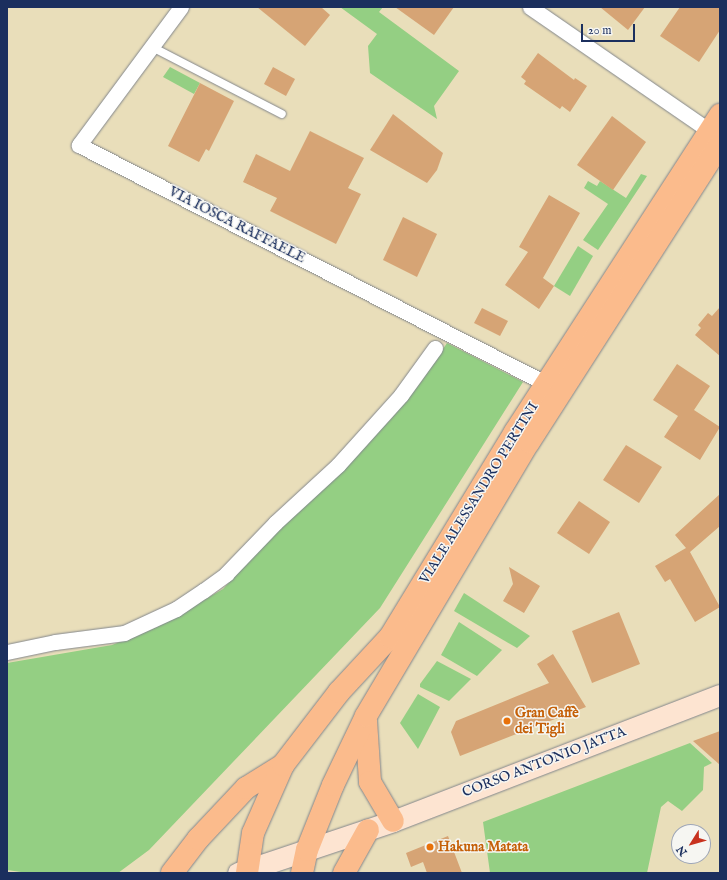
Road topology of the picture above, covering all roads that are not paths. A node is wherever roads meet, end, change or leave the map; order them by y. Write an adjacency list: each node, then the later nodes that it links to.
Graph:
1 (181, 7): 3 (street, VIA IOSCA RAFFAELE)
2 (530, 7): 5 (street)
3 (152, 47): 4 (lane); 7 (street, VIA IOSCA RAFFAELE)
4 (282, 114)
5 (717, 134): 7 (main road, VIALE ALESSANDRO PERTINI); 10 (main road, VIALE ALESSANDRO PERTINI)
6 (435, 348): 8 (street)
7 (547, 384): 11 (main road, VIALE ALESSANDRO PERTINI)
8 (7, 652)
9 (720, 694): 12 (main road, CORSO ANTONIO JATTA)
10 (366, 716): 12 (main road); 14 (main road, VIALE ALESSANDRO PERTINI)
11 (283, 765): 15 (main road, VIALE ALESSANDRO PERTINI); 16 (main road)
12 (393, 821): 13 (main road, CORSO ANTONIO JATTA)
13 (368, 830): 14 (main road, VIALE ALESSANDRO PERTINI); 18 (main road)
14 (307, 850): 15 (main road, VIALE ALESSANDRO PERTINI); 17 (main road, VIALE ALESSANDRO PERTINI)
15 (244, 872)
16 (172, 873)
17 (302, 873)
18 (344, 873)

